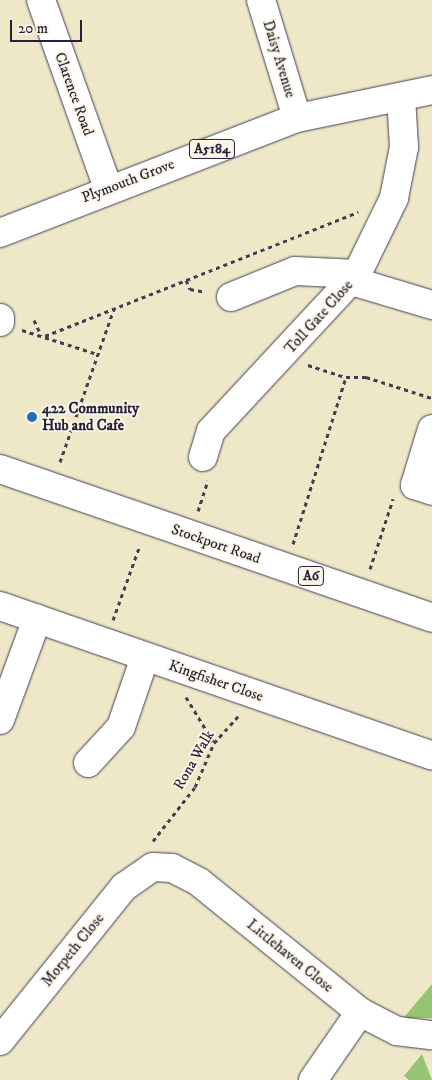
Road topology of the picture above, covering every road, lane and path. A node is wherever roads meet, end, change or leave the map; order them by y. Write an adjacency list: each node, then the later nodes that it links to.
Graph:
1 (40, 0): 6 (main road, Clarence Road)
2 (261, 0): 5 (main road, Daisy Avenue)
3 (432, 90): 4 (main road, Plymouth Grove / A5184)
4 (401, 97): 5 (main road, Plymouth Grove / A5184); 9 (main road, Toll Gate Close)
5 (297, 118): 6 (main road, Plymouth Grove / A5184)
6 (108, 188): 8 (main road, Plymouth Grove / A5184)
7 (364, 210): 12 (path)
8 (0, 233)
9 (354, 278): 10 (main road); 11 (main road); 17 (main road, Toll Gate Close)
10 (232, 297)
11 (432, 305)
12 (114, 308): 15 (path); 16 (path)
13 (34, 320): 15 (path)
14 (5, 323): 15 (path)
15 (43, 336): 16 (path)
16 (97, 354): 22 (path)
17 (283, 358): 18 (path); 21 (main road, Toll Gate Close)
18 (346, 377): 19 (path); 27 (path)
19 (432, 398)
20 (432, 429): 24 (main road)
21 (203, 457): 25 (path)
22 (60, 462)
23 (0, 469): 25 (main road, Stockport Road / A6)
24 (423, 488): 28 (path)
25 (190, 535): 27 (main road, Stockport Road / A6)
26 (140, 545): 32 (path)
27 (286, 568): 28 (main road, Stockport Road / A6)
28 (362, 594): 30 (main road, Stockport Road / A6)
29 (0, 606): 31 (main road, Kingfisher Close)
30 (432, 618)
31 (36, 619): 32 (main road, Kingfisher Close); 36 (main road)
32 (105, 643): 33 (main road, Kingfisher Close)
33 (145, 657): 35 (main road, Kingfisher Close); 39 (main road)
34 (184, 691): 37 (path)
35 (256, 695): 37 (path, Rona Walk); 38 (main road, Kingfisher Close)
36 (0, 720)
37 (214, 743): 40 (path, Rona Walk)
38 (432, 756)
39 (88, 763)
40 (153, 867): 41 (main road, Littlehaven Close); 43 (main road, Morpeth Close)
41 (360, 1012): 42 (main road, Littlehaven Close); 44 (main road)
42 (432, 1035)
43 (0, 1041)
44 (312, 1080)

